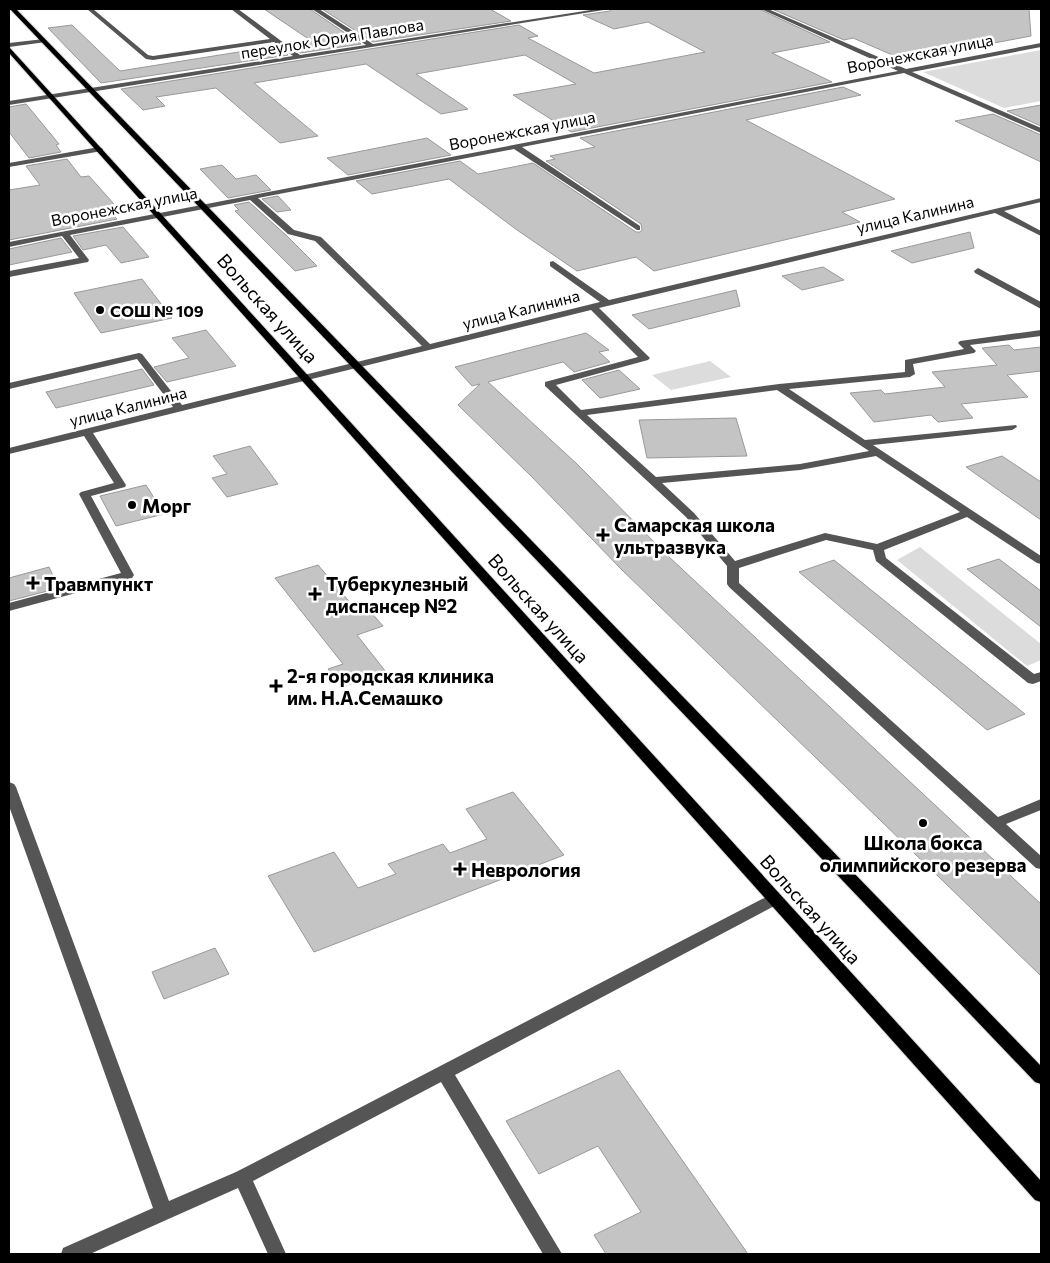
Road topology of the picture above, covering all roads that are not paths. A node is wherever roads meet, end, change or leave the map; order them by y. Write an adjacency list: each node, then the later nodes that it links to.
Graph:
1 (13, 9): 8 (main road, Вольская улица)
2 (90, 9): 7 (street)
3 (234, 9): 7 (street)
4 (316, 9): 10 (street)
5 (607, 9): 10 (street, переулок Юрия Павлова)
6 (764, 9): 13 (street)
7 (277, 40): 12 (street)
8 (44, 41): 11 (street); 14 (main road, Вольская улица)
9 (1041, 45): 13 (street, Воронежская улица)
10 (372, 46): 12 (street, переулок Юрия Павлова)
11 (9, 47): 15 (main road, Вольская улица)
12 (298, 57): 14 (street, переулок Юрия Павлова)
13 (905, 71): 17 (street); 18 (street, Воронежская улица)
14 (91, 90): 15 (street, переулок Юрия Павлова); 23 (main road, Вольская улица)
15 (51, 96): 16 (street, переулок Юрия Павлова); 19 (main road, Вольская улица)
16 (9, 102)
17 (1041, 131)
18 (516, 146): 21 (street, Воронежская улица); 26 (street)
19 (99, 149): 20 (street); 25 (main road, Вольская улица)
20 (9, 165)
21 (252, 197): 23 (street, Воронежская улица); 37 (street)
22 (1041, 200): 24 (street, улица Калинина)
23 (202, 206): 25 (street, Воронежская улица); 38 (main road, Вольская улица)
24 (995, 210): 28 (street); 33 (street, улица Калинина)
25 (158, 215): 27 (street, Воронежская улица); 39 (main road, Вольская улица)
26 (637, 228)
27 (64, 233): 29 (street, Воронежская улица); 32 (street)
28 (1041, 234)
29 (9, 244)
30 (554, 264): 33 (street)
31 (978, 271): 34 (street)
32 (9, 274)
33 (607, 303): 35 (street, улица Калинина)
34 (1041, 306)
35 (593, 307): 37 (street, улица Калинина); 43 (street)
36 (1041, 333): 41 (street)
37 (428, 347): 38 (street, улица Калинина)
38 (356, 366): 39 (street, улица Калинина); 62 (main road, Вольская улица)
39 (304, 378): 42 (street, улица Калинина); 60 (main road, Вольская улица)
40 (9, 386): 42 (street)
41 (779, 387): 43 (street); 46 (street)
42 (180, 409): 45 (street, улица Калинина)
43 (579, 413): 49 (street)
44 (1012, 427): 46 (street)
45 (87, 432): 47 (street, улица Калинина); 54 (street)
46 (862, 443): 48 (street)
47 (9, 451)
48 (876, 453): 49 (street); 50 (street)
49 (653, 481): 53 (street)
50 (968, 513): 51 (street); 52 (street)
51 (878, 548): 53 (street); 55 (street)
52 (1041, 562)
53 (733, 566): 58 (street)
54 (9, 606)
55 (1041, 676)
56 (9, 787): 65 (street)
57 (1041, 804): 58 (street)
58 (996, 823): 59 (street)
59 (1041, 864)
60 (775, 899): 61 (street); 64 (main road, Вольская улица)
61 (444, 1072): 63 (street); 68 (street)
62 (1041, 1077)
63 (242, 1178): 65 (street); 67 (street)
64 (1041, 1194)
65 (164, 1212): 66 (street)
66 (70, 1254)
67 (277, 1254)
68 (554, 1254)

